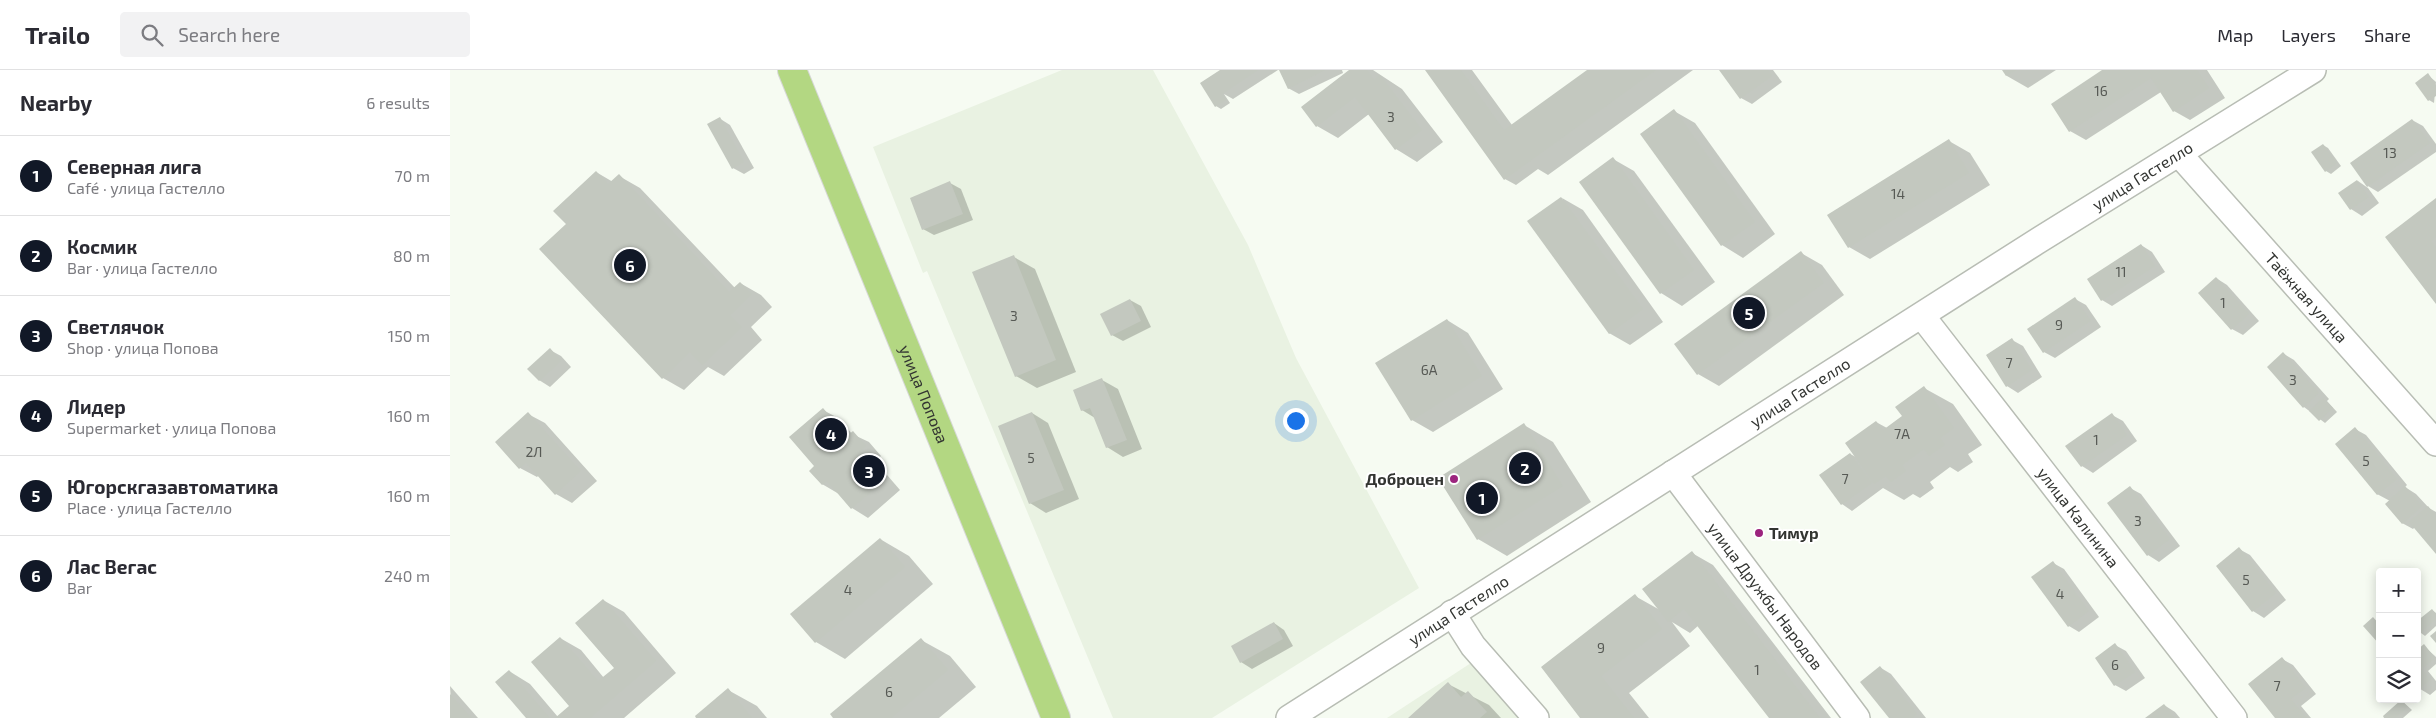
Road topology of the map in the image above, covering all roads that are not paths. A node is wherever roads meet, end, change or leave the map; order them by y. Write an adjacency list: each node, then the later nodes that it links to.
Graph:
1 (792, 70): 8 (main road, улица Попова)
2 (2313, 70): 3 (street, улица Гастелло)
3 (2179, 154): 4 (street, улица Гастелло); 5 (street, Таёжная улица)
4 (1922, 316): 6 (street, улица Гастелло); 12 (street, улица Калинина)
5 (2436, 443)
6 (1673, 473): 7 (street, улица Гастелло); 11 (street, улица Дружбы Народов)
7 (1452, 613): 9 (street, улица Гастелло); 10 (street)
8 (1056, 718)
9 (1289, 718)
10 (1536, 718)
11 (1858, 718)
12 (2234, 718)

